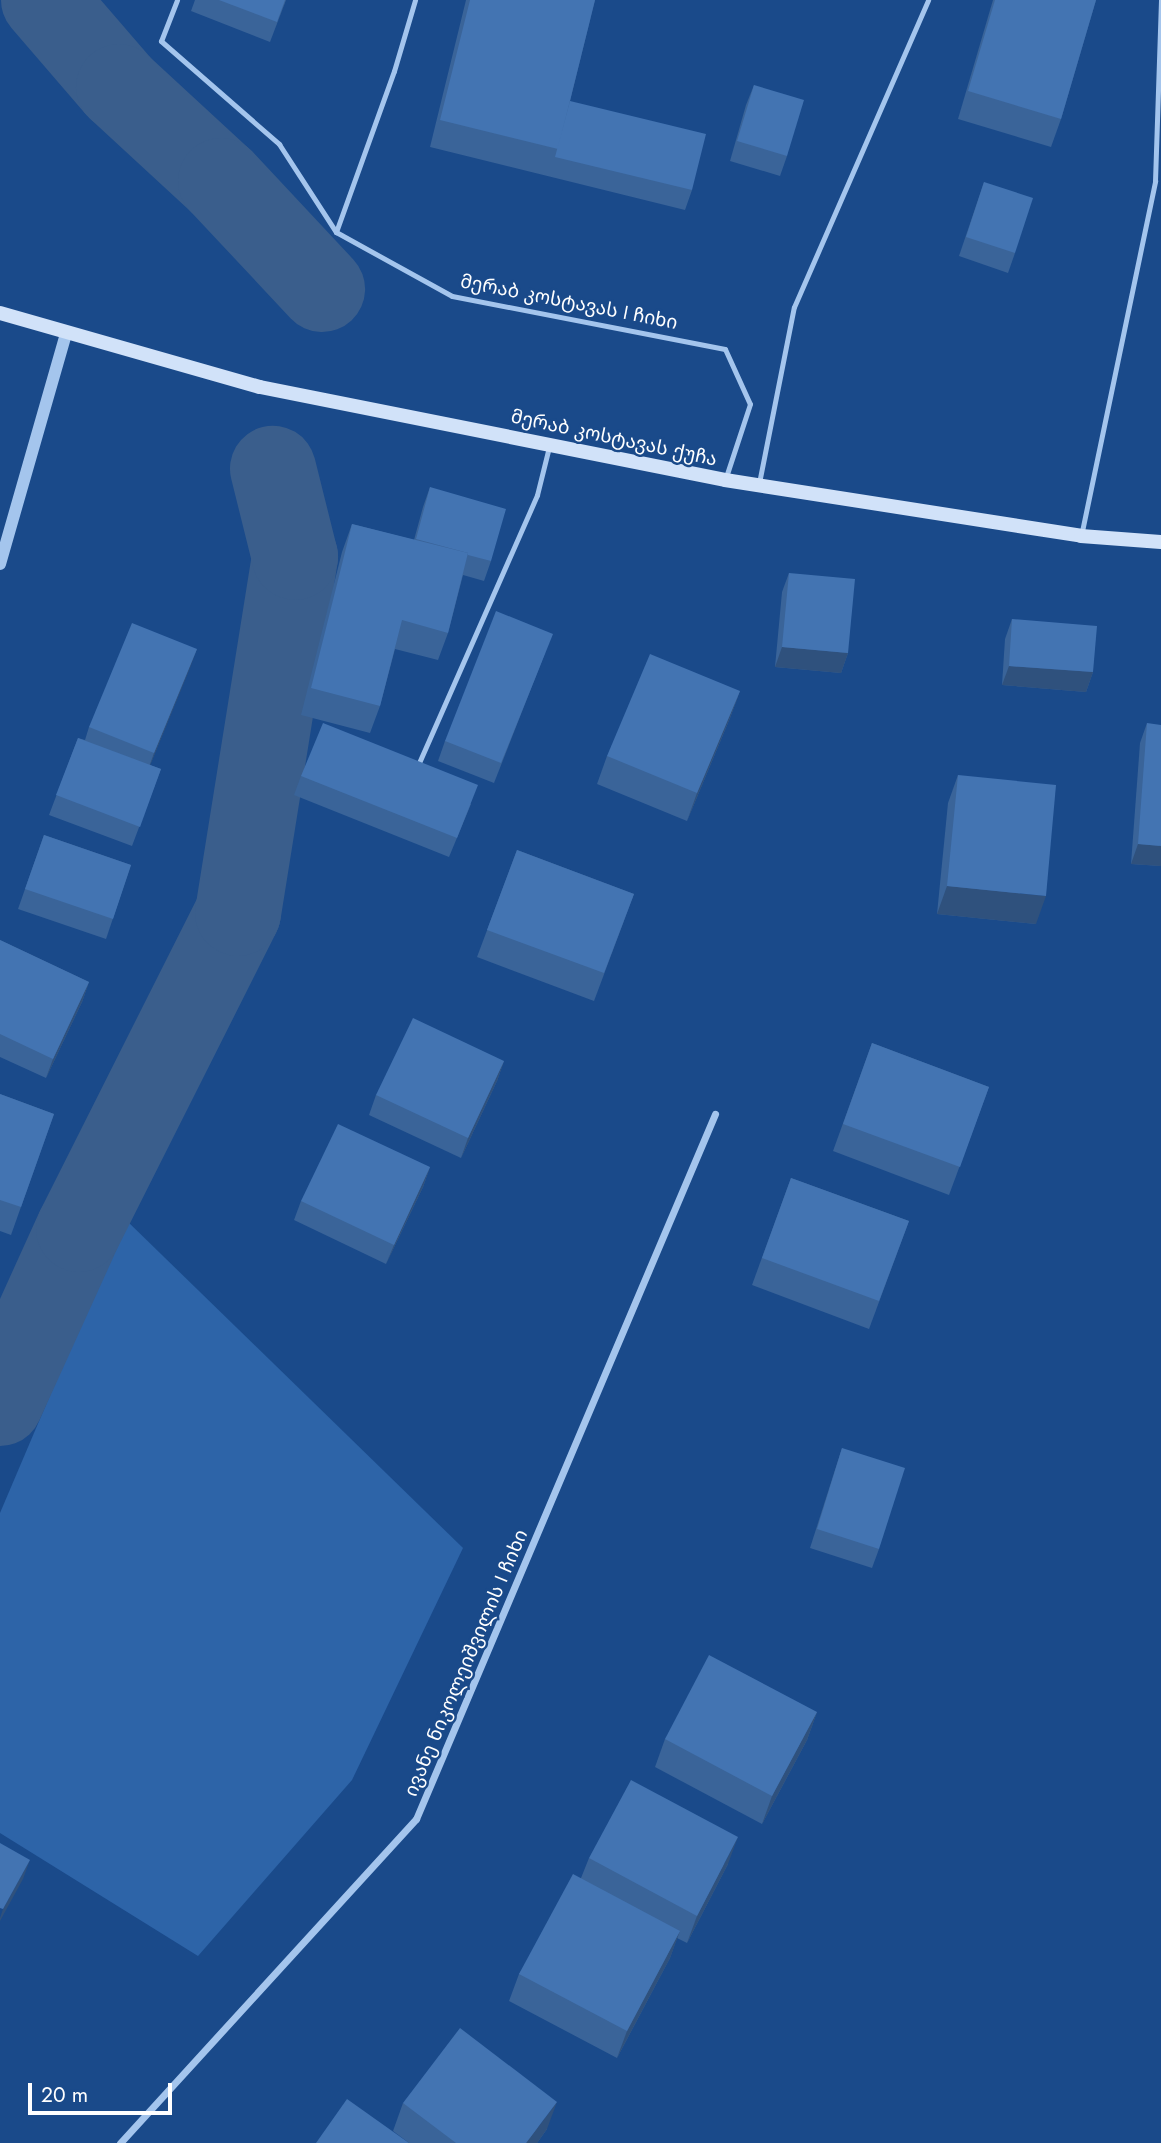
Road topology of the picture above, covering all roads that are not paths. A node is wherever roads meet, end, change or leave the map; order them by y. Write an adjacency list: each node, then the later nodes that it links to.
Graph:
1 (177, 0): 5 (lane, მერაბ კოსტავას I ჩიხი)
2 (415, 0): 5 (lane)
3 (928, 0): 10 (lane)
4 (1161, 0): 11 (lane)
5 (336, 232): 9 (lane, მერაბ კოსტავას I ჩიხი)
6 (0, 313): 7 (main road, მერაბ კოსტავას ქუჩა)
7 (66, 334): 8 (main road, მერაბ კოსტავას ქუჩა); 13 (street)
8 (550, 444): 9 (main road, მერაბ კოსტავას ქუჩა); 14 (lane)
9 (725, 480): 10 (main road, მერაბ კოსტავას ქუჩა)
10 (758, 486): 11 (main road, მერაბ კოსტავას ქუჩა)
11 (1081, 536): 12 (main road, მერაბ კოსტავას ქუჩა)
12 (1161, 542)
13 (0, 564)
14 (418, 765)
15 (715, 1114): 16 (street, ივანე ნიკოლეიშვილის I ჩიხი)
16 (120, 2143)

